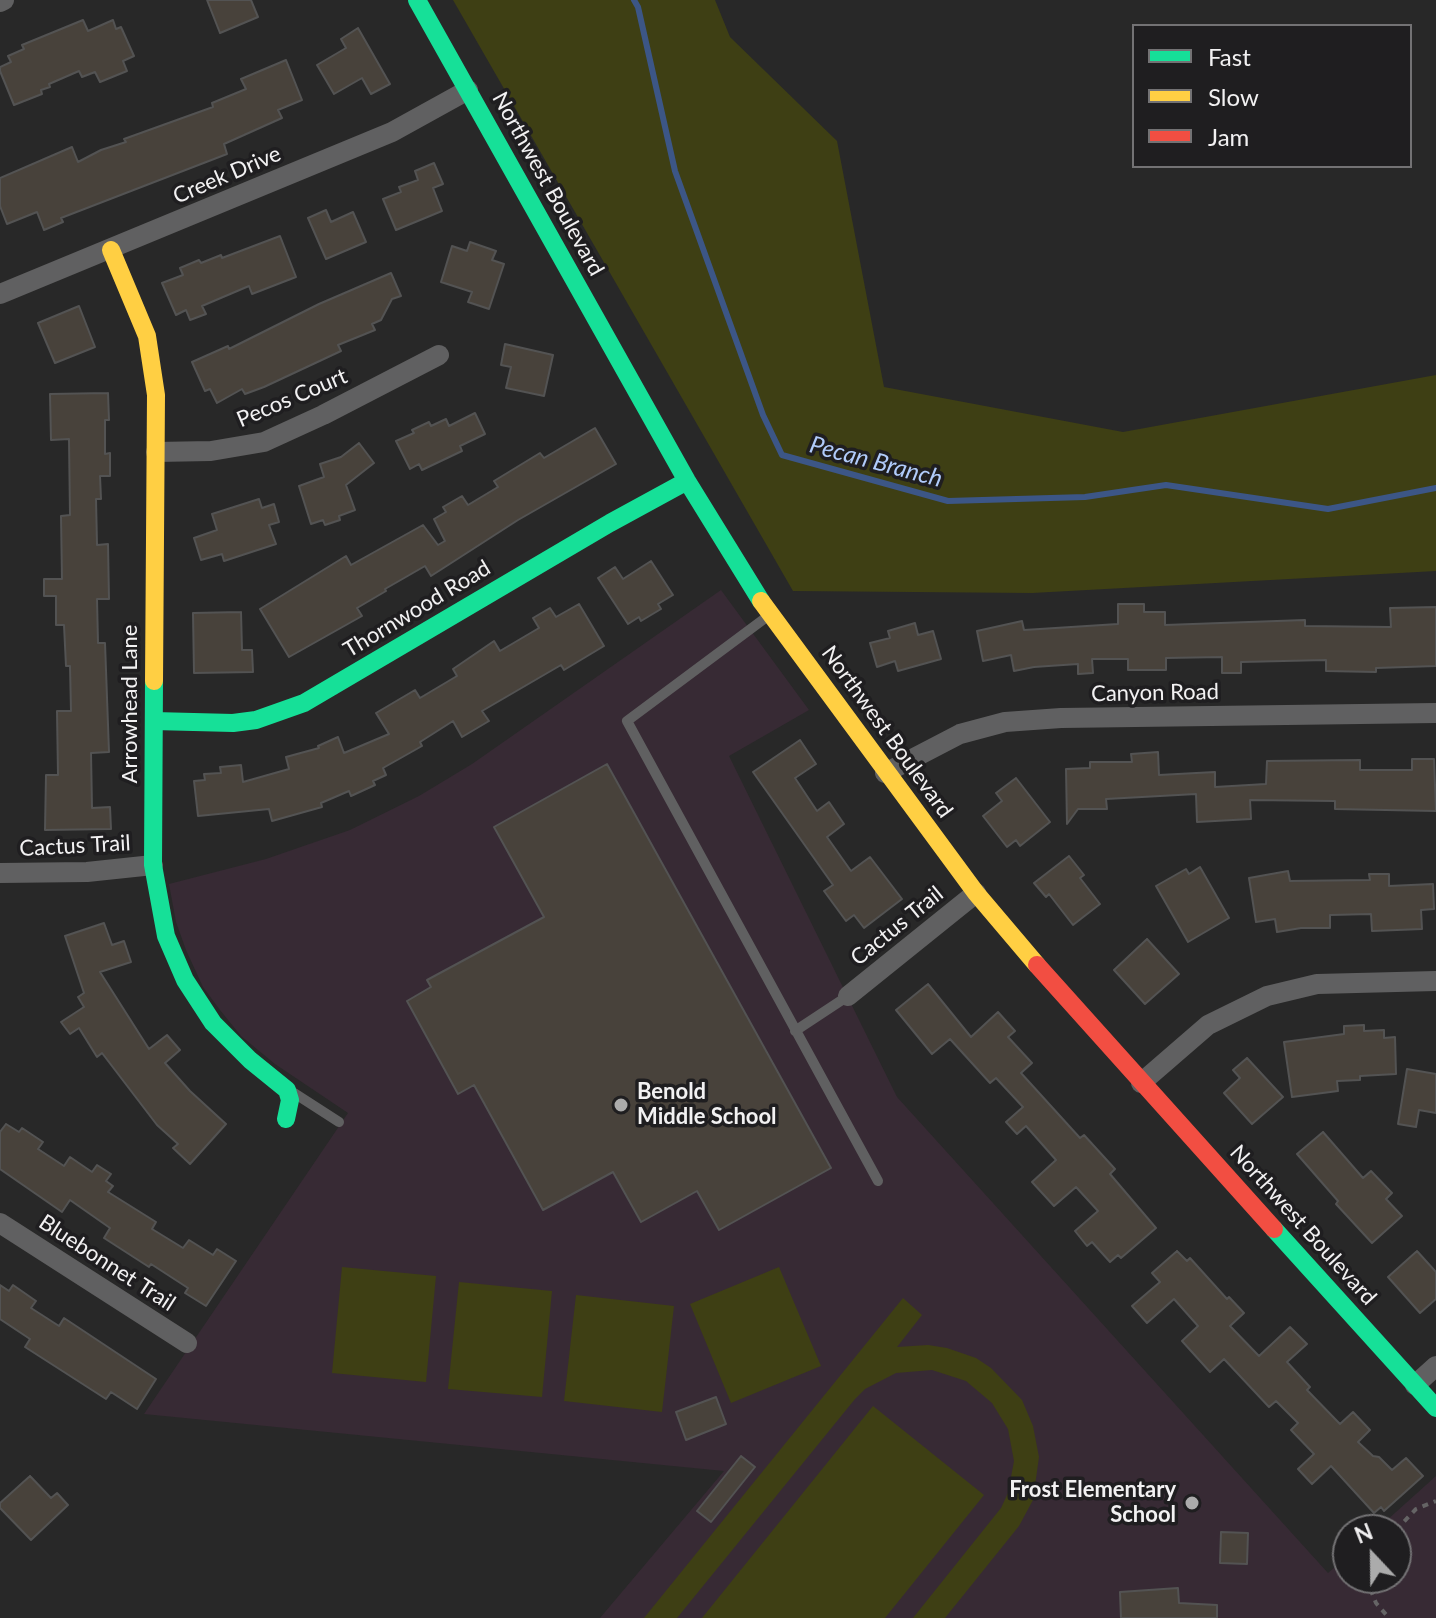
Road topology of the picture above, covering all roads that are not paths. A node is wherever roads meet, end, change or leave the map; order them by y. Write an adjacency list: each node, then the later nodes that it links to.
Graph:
1 (417, 0): 2 (street, Northwest Boulevard)
2 (468, 90): 3 (street, Creek Drive); 7 (street, Northwest Boulevard)
3 (111, 250): 4 (street, Creek Drive); 6 (street, Arrowhead Lane)
4 (0, 294)
5 (439, 355): 6 (street, Pecos Court)
6 (156, 452): 10 (street, Arrowhead Lane)
7 (687, 481): 8 (street, Northwest Boulevard); 10 (street, Thornwood Road)
8 (770, 615): 11 (street, Northwest Boulevard); 17 (lane)
9 (1436, 713): 11 (street, Canyon Road)
10 (154, 721): 12 (street, Arrowhead Lane)
11 (885, 773): 14 (street, Northwest Boulevard)
12 (153, 865): 13 (street, Cactus Trail); 19 (street, Arrowhead Lane)
13 (0, 873)
14 (976, 893): 16 (street, Cactus Trail); 18 (street, Northwest Boulevard)
15 (1436, 981): 18 (street)
16 (848, 996): 17 (lane)
17 (795, 1031): 22 (lane)
18 (1141, 1083): 26 (street, Northwest Boulevard)
19 (283, 1086): 20 (street); 21 (lane)
20 (286, 1119)
21 (339, 1122)
22 (878, 1181)
23 (0, 1223): 24 (street, Bluebonnet Trail)
24 (187, 1343)
25 (1436, 1366): 26 (street)
26 (1415, 1385): 27 (street, Northwest Boulevard)
27 (1436, 1408)

